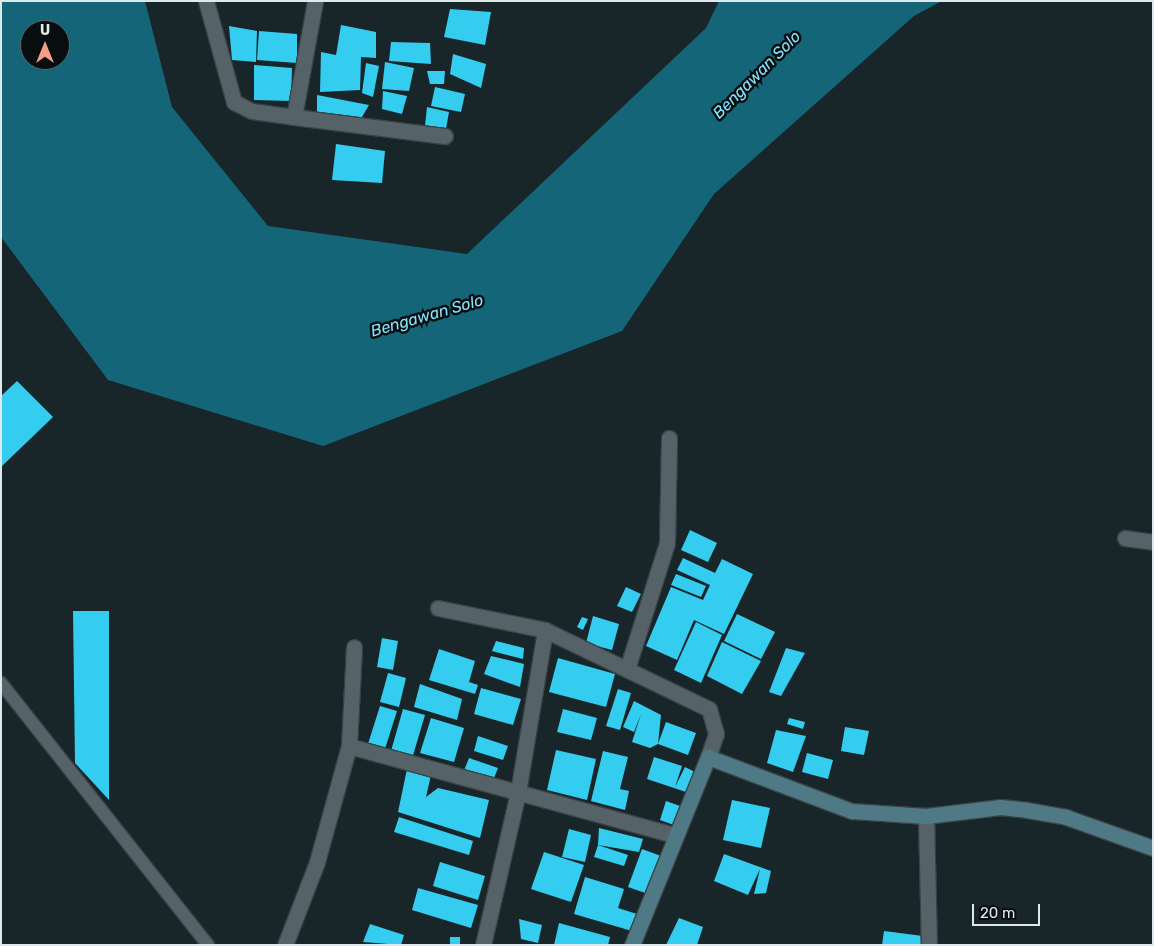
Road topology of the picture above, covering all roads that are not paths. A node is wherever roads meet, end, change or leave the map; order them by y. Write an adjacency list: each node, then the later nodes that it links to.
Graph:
1 (206, 1): 3 (street)
2 (315, 1): 3 (street)
3 (294, 117): 4 (street)
4 (445, 136)
5 (668, 438): 11 (street)
6 (1125, 538): 7 (street)
7 (1153, 542)
8 (438, 608): 9 (street)
9 (545, 630): 11 (street); 15 (street)
10 (354, 647): 13 (street)
11 (628, 666): 14 (street)
12 (1, 683): 19 (lane)
13 (348, 746): 15 (street); 20 (street)
14 (708, 757): 16 (street); 17 (street)
15 (518, 792): 17 (street); 21 (street)
16 (926, 816): 18 (street); 23 (street)
17 (674, 835): 22 (street)
18 (1153, 848)
19 (208, 945)
20 (286, 945)
21 (483, 945)
22 (632, 945)
23 (929, 945)

